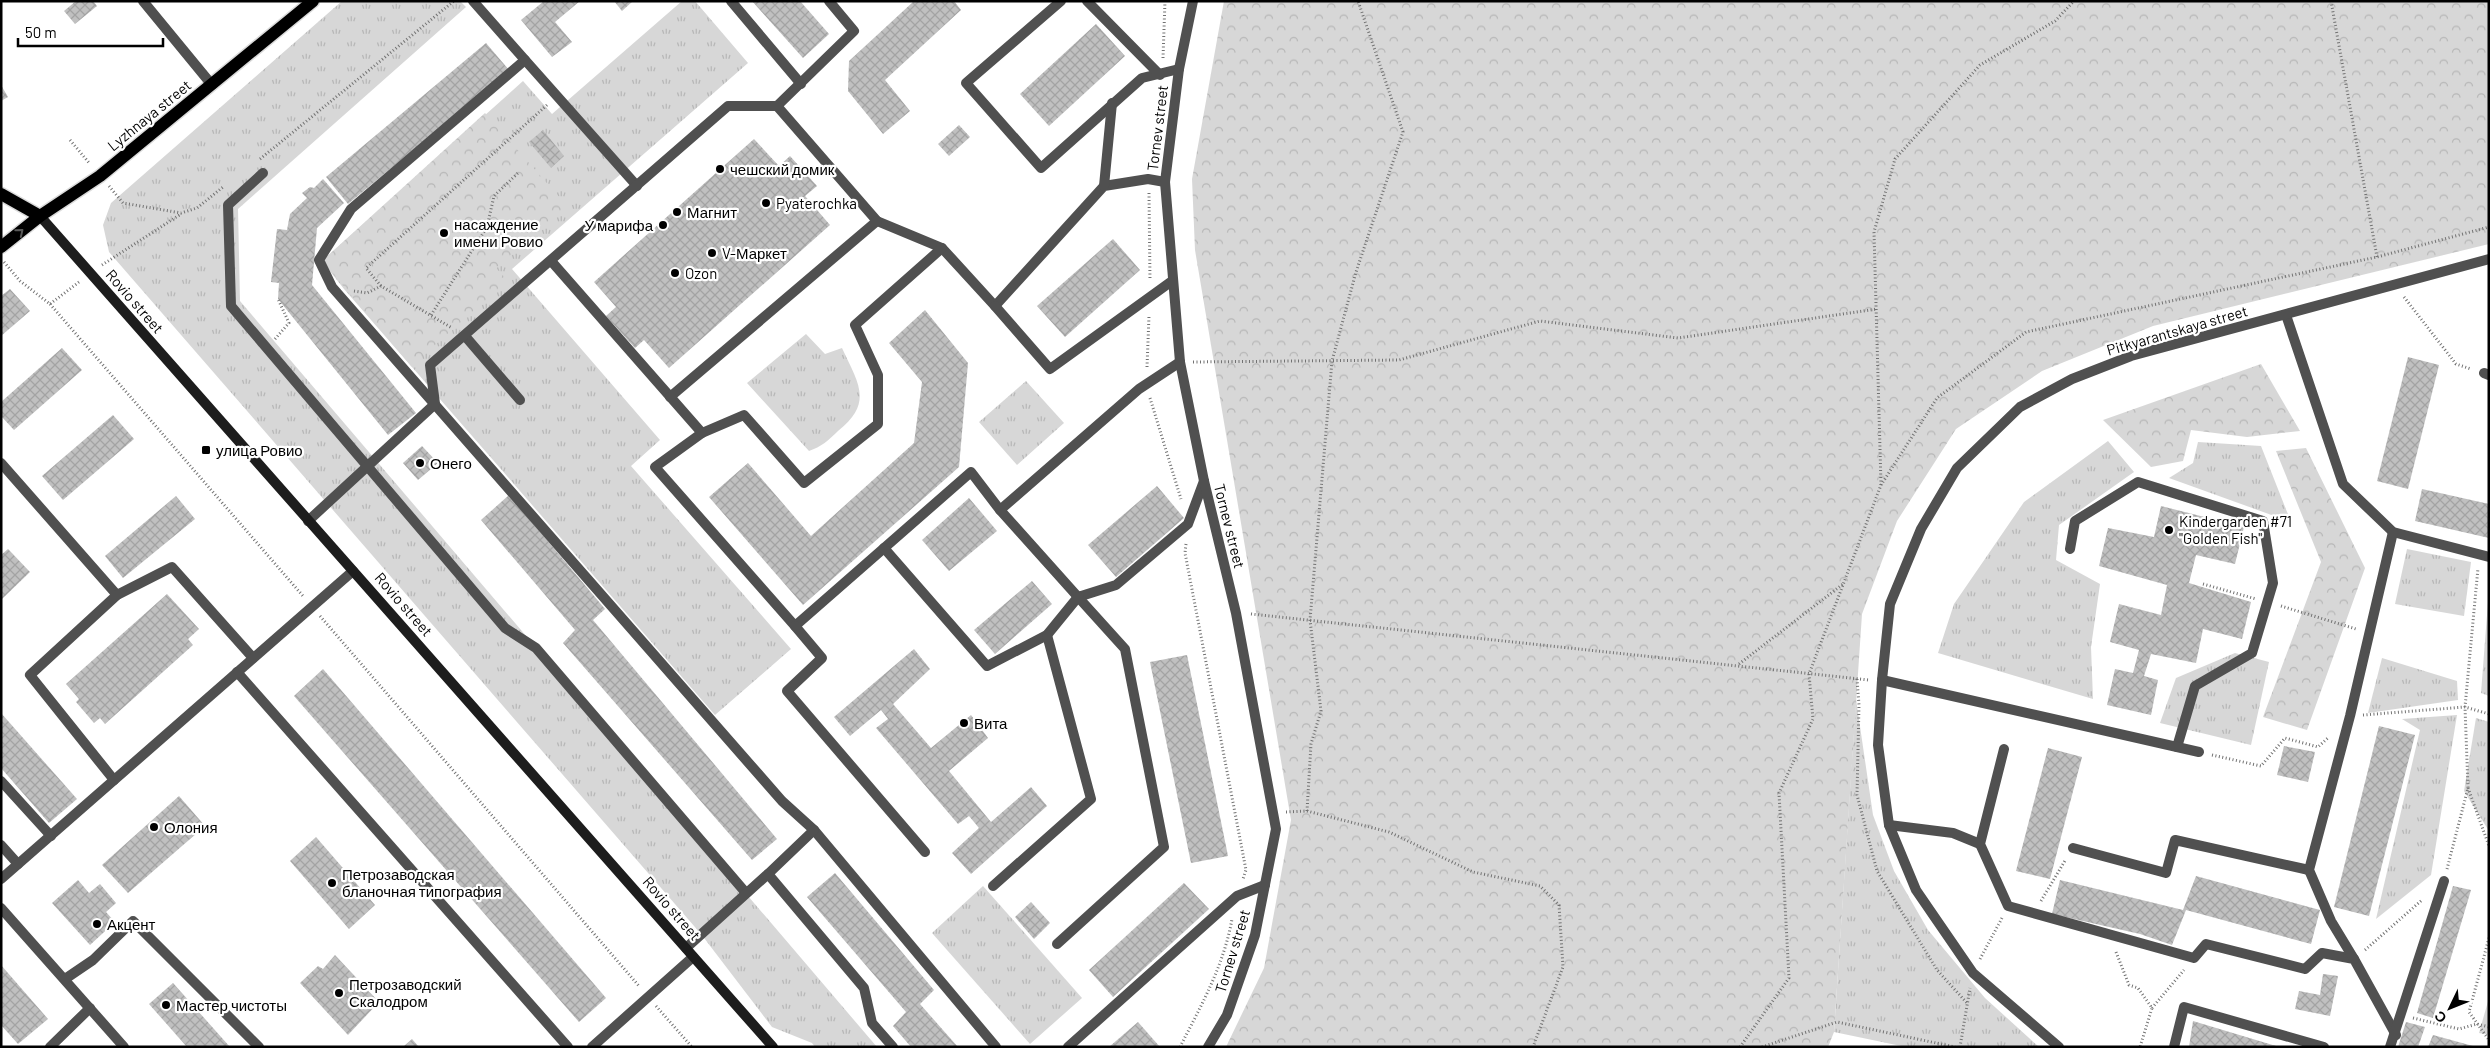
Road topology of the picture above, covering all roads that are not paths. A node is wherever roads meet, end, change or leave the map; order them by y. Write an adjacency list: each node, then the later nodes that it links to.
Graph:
1 (143, 1): 13 (street)
2 (313, 1): 13 (main road, Lyzhnaya street)
3 (474, 1): 9 (street)
4 (731, 1): 12 (street)
5 (828, 1): 12 (street)
6 (1061, 1): 14 (street)
7 (1087, 1): 11 (street)
8 (1192, 1): 10 (street, Tornev street)
9 (525, 60): 18 (street); 34 (street)
10 (1179, 69): 11 (street); 17 (street, Tornev street)
11 (1160, 75): 14 (street)
12 (801, 84): 15 (street)
13 (212, 85): 21 (main road, Lyzhnaya street)
14 (1112, 103): 19 (street)
15 (777, 106): 18 (street); 22 (street)
16 (263, 173): 37 (street)
17 (1165, 182): 19 (street); 27 (street, Tornev street)
18 (637, 186): 26 (street)
19 (1104, 186): 28 (street)
20 (1, 194): 21 (main road, Rovio street)
21 (40, 216): 23 (main road, Lyzhnaya street, one-way to 21); 40 (main road, Rovio street)
22 (877, 221): 24 (street); 32 (street)
23 (1, 247)
24 (942, 248): 28 (street); 35 (street)
25 (2489, 258): 29 (street, Pitkyarantskaya street)
26 (552, 262): 30 (street); 32 (street)
27 (1172, 281): 28 (street); 31 (street, Tornev street)
28 (995, 306)
29 (2286, 315): 41 (street); 52 (street, Pitkyarantskaya street)
30 (465, 336): 33 (street); 34 (street)
31 (1180, 362): 38 (street, Tornev street); 39 (street)
32 (670, 397): 35 (street)
33 (520, 400)
34 (436, 404): 37 (street); 59 (street)
35 (702, 433): 48 (street)
36 (1, 463): 46 (street)
37 (368, 467): 40 (street); 72 (street)
38 (1204, 482): 47 (street); 71 (street, Tornev street)
39 (1000, 510): 42 (street); 47 (street)
40 (308, 521): 45 (main road, Rovio street)
41 (2393, 532): 44 (street); 66 (street)
42 (884, 548): 48 (street); 49 (street)
43 (2070, 549): 53 (street)
44 (2484, 556)
45 (353, 571): 50 (street); 75 (main road, Rovio street)
46 (117, 595): 50 (street); 56 (street)
47 (1078, 597): 49 (street); 74 (street)
48 (795, 626): 64 (street)
49 (1047, 635): 70 (street)
50 (254, 658): 51 (street)
51 (237, 672): 56 (street); 83 (street)
52 (1882, 680): 53 (street); 58 (street, Pitkyarantskaya street)
53 (2177, 746): 55 (street)
54 (2004, 749): 61 (street)
55 (2199, 752)
56 (114, 780): 60 (street)
57 (1, 781): 60 (street)
58 (1889, 825): 61 (street); 90 (street, Pitkyarantskaya street)
59 (814, 830): 67 (street); 87 (street)
60 (51, 836): 65 (street)
61 (1980, 844): 76 (street)
62 (1, 846): 65 (street)
63 (2073, 848): 66 (street)
64 (925, 852)
65 (18, 864): 68 (street)
66 (2310, 870): 76 (street)
67 (768, 874): 72 (street); 86 (street)
68 (1, 879)
69 (2444, 880): 79 (street)
70 (993, 886)
71 (1265, 886): 88 (street); 89 (street, Tornev street)
72 (746, 894): 75 (street)
73 (1, 908): 77 (street)
74 (1057, 944)
75 (690, 952): 84 (street); 85 (main road, Rovio street)
76 (2354, 959): 79 (street)
77 (65, 979): 78 (street); 82 (street)
78 (90, 1008): 80 (street); 81 (street)
79 (2396, 1035): 93 (street)
80 (50, 1047)
81 (124, 1047)
82 (259, 1047)
83 (568, 1047)
84 (592, 1047)
85 (773, 1047)
86 (893, 1047)
87 (996, 1047)
88 (1068, 1047)
89 (1208, 1047)
90 (2059, 1047)
91 (2174, 1047): 92 (street)
92 (2324, 1047)
93 (2390, 1047)

